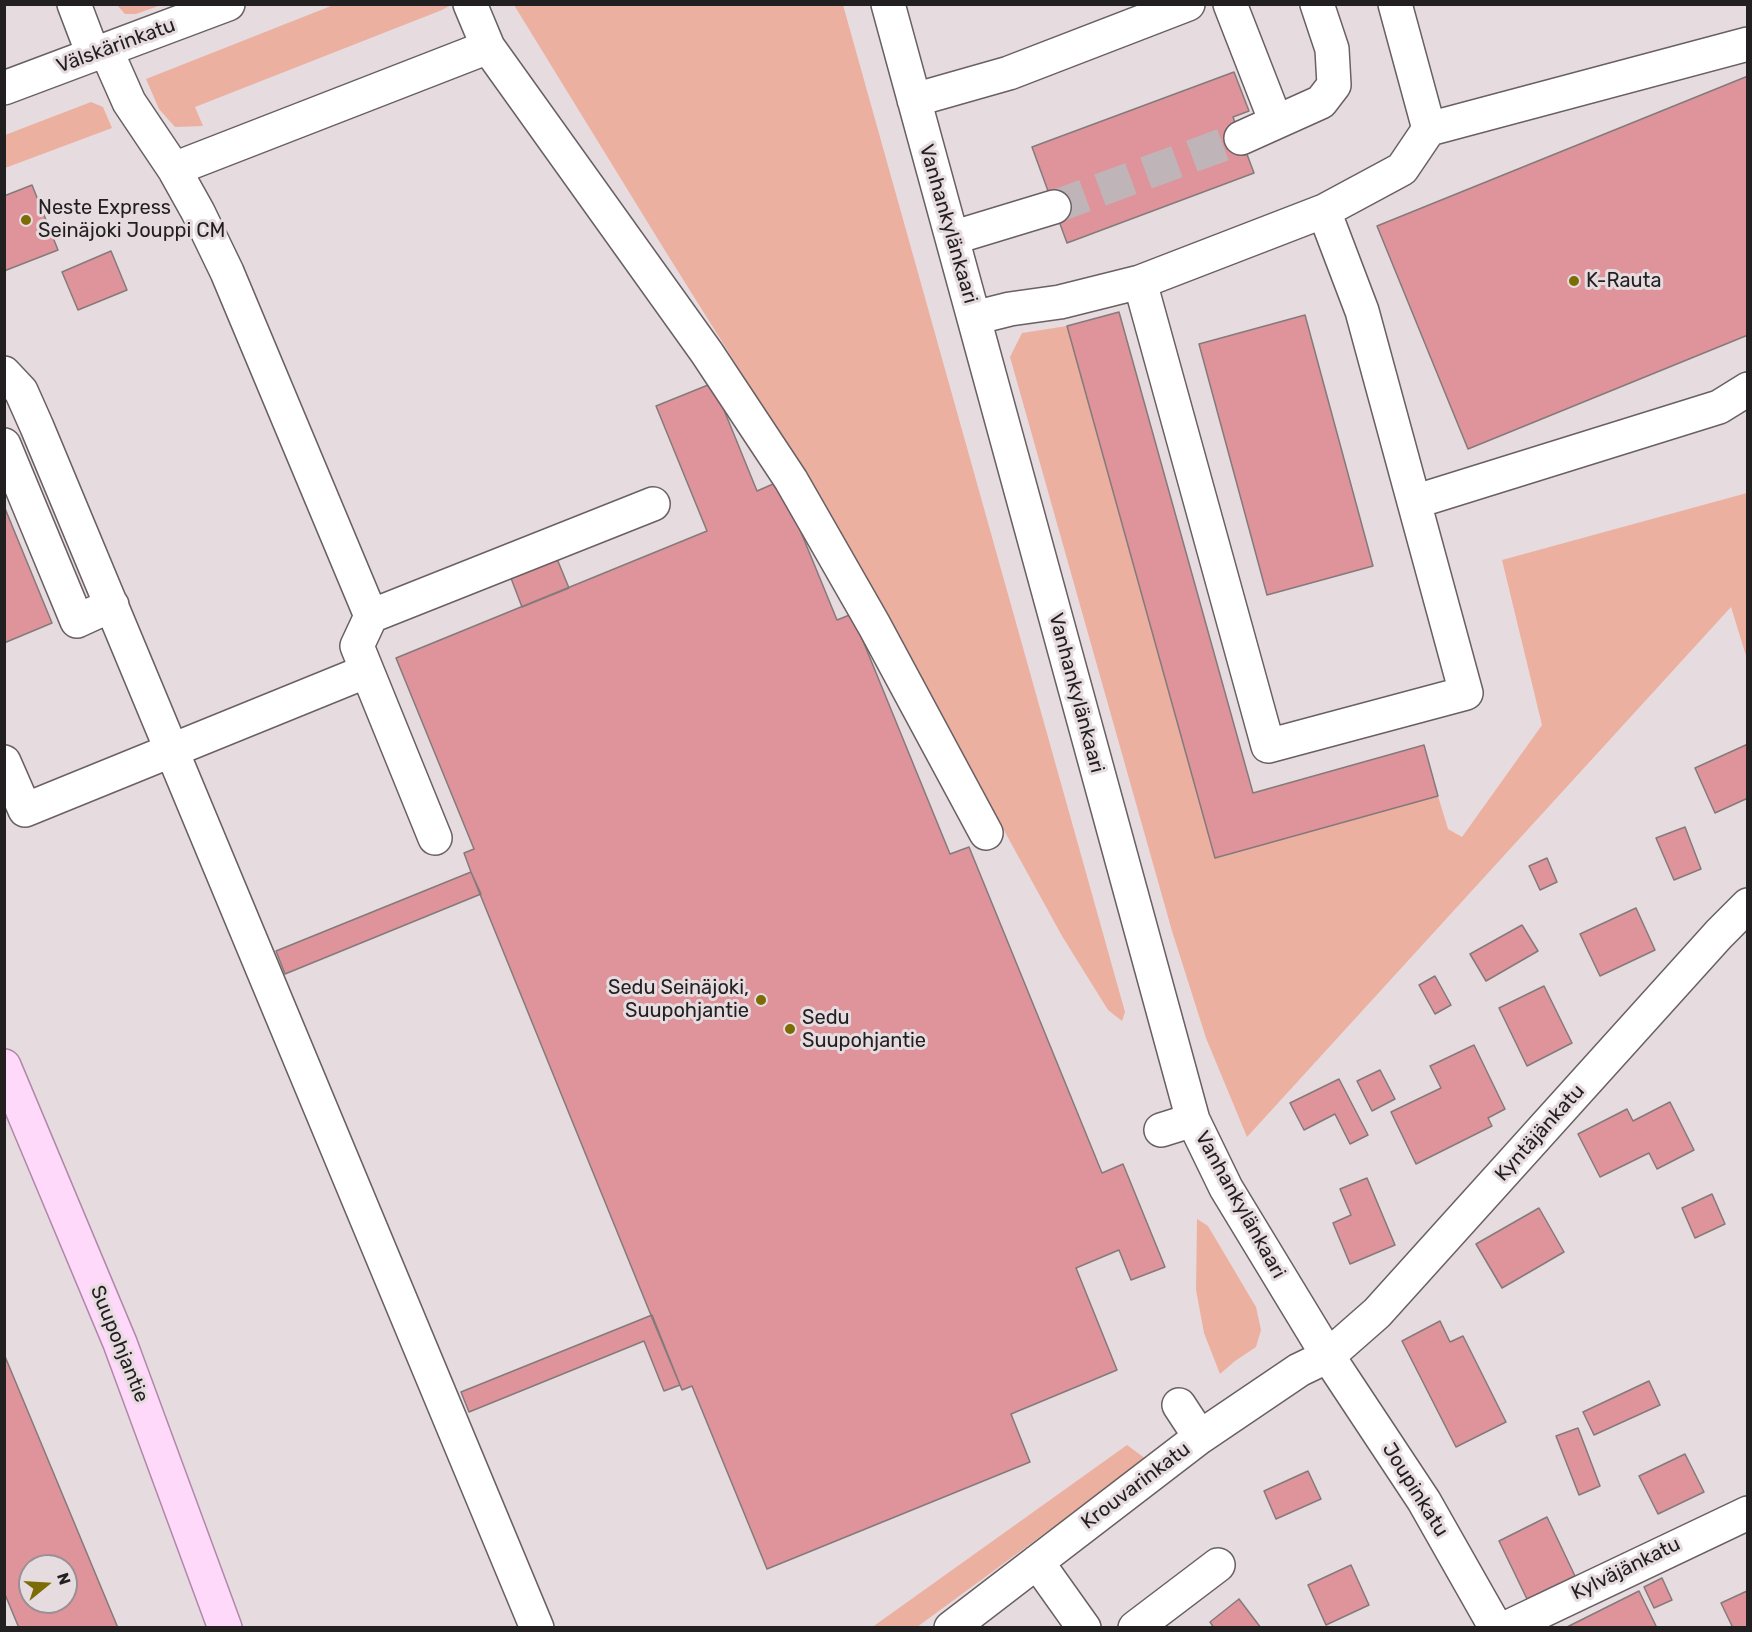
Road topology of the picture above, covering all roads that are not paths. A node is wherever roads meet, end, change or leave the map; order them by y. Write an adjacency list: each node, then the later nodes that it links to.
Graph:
1 (74, 4): 11 (street)
2 (228, 4): 11 (street, Välskärinkatu)
3 (470, 4): 10 (street)
4 (888, 4): 13 (street, Vanhankylänkaari)
5 (1188, 4): 13 (street)
6 (1230, 4): 14 (street)
7 (1317, 4): 14 (street)
8 (1395, 4): 15 (street)
9 (1748, 44): 15 (street)
10 (488, 47): 17 (street); 34 (street)
11 (100, 52): 12 (street, Välskärinkatu); 17 (street)
12 (4, 88)
13 (914, 100): 20 (street, Vanhankylänkaari)
14 (1276, 122): 16 (street)
15 (1428, 129): 19 (street)
16 (1240, 138)
17 (174, 170): 30 (street)
18 (1054, 207): 20 (street)
19 (1324, 211): 21 (street); 27 (street)
20 (952, 238): 22 (street, Vanhankylänkaari)
21 (1140, 282): 22 (street); 27 (street)
22 (974, 318): 38 (street, Vanhankylänkaari)
23 (4, 373): 25 (street)
24 (1748, 389): 27 (street)
25 (37, 427): 26 (street); 29 (street)
26 (4, 445): 29 (street)
27 (1414, 502)
28 (653, 504): 30 (street)
29 (112, 605): 32 (street)
30 (371, 616): 31 (street)
31 (367, 671): 32 (street); 35 (street)
32 (173, 750): 33 (street); 47 (street)
33 (4, 762)
34 (986, 833)
35 (435, 838)
36 (1748, 905): 40 (street, Kyntäjänkatu)
37 (4, 1066): 46 (main road, Suupohjantie)
38 (1193, 1120): 39 (street); 40 (street, Vanhankylänkaari)
39 (1161, 1130)
40 (1328, 1356): 42 (street, Krouvarinkatu); 51 (street, Joupinkatu)
41 (1179, 1405): 42 (street)
42 (1200, 1437): 44 (street, Krouvarinkatu)
43 (1748, 1513): 52 (street, Kylväjänkatu)
44 (1037, 1562): 48 (street, Krouvarinkatu); 49 (street)
45 (1218, 1565): 50 (street)
46 (225, 1627)
47 (537, 1628)
48 (951, 1628)
49 (1084, 1628)
50 (1135, 1628)
51 (1496, 1628)
52 (1506, 1628)

